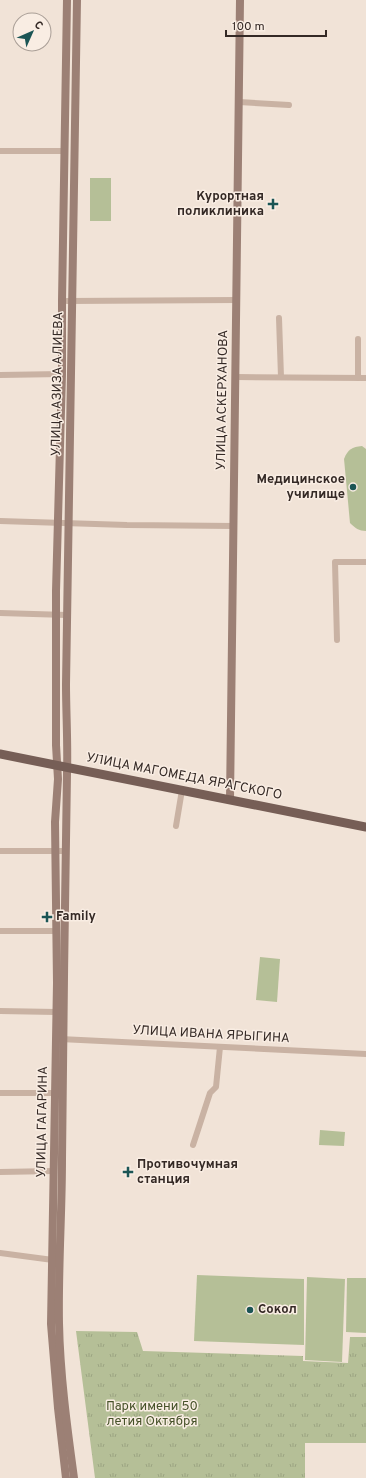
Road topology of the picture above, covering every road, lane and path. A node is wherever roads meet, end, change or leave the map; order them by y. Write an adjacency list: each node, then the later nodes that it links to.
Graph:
1 (67, 0): 7 (main road, УЛИЦА АЗИЗА АЛИЕВА)
2 (77, 0): 10 (main road, УЛИЦА АЗИЗА АЛИЕВА)
3 (240, 0): 4 (main road, УЛИЦА АСКЕРХАНОВА)
4 (239, 102): 5 (street); 8 (main road, УЛИЦА АСКЕРХАНОВА)
5 (289, 105)
6 (0, 151): 7 (street)
7 (65, 152): 9 (main road, УЛИЦА АЗИЗА АЛИЕВА)
8 (237, 300): 10 (street); 15 (main road, УЛИЦА АСКЕРХАНОВА)
9 (62, 301): 10 (street); 13 (main road, УЛИЦА АЗИЗА АЛИЕВА)
10 (71, 301): 21 (main road, УЛИЦА АЗИЗА АЛИЕВА)
11 (279, 318): 16 (street)
12 (358, 339): 17 (street)
13 (62, 374): 14 (street); 20 (main road, УЛИЦА АЗИЗА АЛИЕВА)
14 (0, 375)
15 (236, 377): 16 (street); 22 (main road, УЛИЦА АСКЕРХАНОВА)
16 (281, 377): 17 (street)
17 (358, 378): 18 (street)
18 (366, 378)
19 (0, 521): 20 (street)
20 (58, 523): 21 (street); 25 (main road, УЛИЦА АЗИЗА АЛИЕВА)
21 (70, 524): 22 (street); 26 (main road, УЛИЦА АЗИЗА АЛИЕВА)
22 (234, 526): 32 (main road, УЛИЦА АСКЕРХАНОВА)
23 (366, 562): 27 (street)
24 (0, 613): 25 (street)
25 (56, 615): 26 (street); 29 (main road, УЛИЦА АЗИЗА АЛИЕВА)
26 (67, 616): 30 (main road, УЛИЦА АЗИЗА АЛИЕВА)
27 (337, 640)
28 (0, 754): 29 (main road, УЛИЦА МАГОМЕДА ЯРАГСКОГО)
29 (57, 766): 30 (main road, УЛИЦА МАГОМЕДА ЯРАГСКОГО); 37 (main road, УЛИЦА ГАГАРИНА)
30 (67, 768): 31 (main road, УЛИЦА МАГОМЕДА ЯРАГСКОГО); 36 (main road, УЛИЦА ГАГАРИНА)
31 (182, 790): 32 (main road, УЛИЦА МАГОМЕДА ЯРАГСКОГО); 33 (street)
32 (230, 800): 34 (main road, УЛИЦА МАГОМЕДА ЯРАГСКОГО)
33 (176, 826)
34 (365, 827)
35 (0, 851): 37 (street)
36 (66, 851): 37 (street); 42 (main road, УЛИЦА ГАГАРИНА)
37 (56, 852): 38 (main road, УЛИЦА ГАГАРИНА)
38 (57, 930): 39 (street); 41 (main road, УЛИЦА ГАГАРИНА)
39 (0, 931)
40 (0, 1011): 41 (street)
41 (56, 1012): 42 (main road, УЛИЦА ГАГАРИНА)
42 (59, 1039): 43 (street, УЛИЦА ИВАНА ЯРЫГИНА); 46 (main road, УЛИЦА ГАГАРИНА); 53 (main road, УЛИЦА ГАГАРИНА)
43 (220, 1047): 44 (street, УЛИЦА ИВАНА ЯРЫГИНА); 47 (street)
44 (366, 1054)
45 (0, 1093): 46 (street)
46 (55, 1093): 48 (main road, УЛИЦА ГАГАРИНА)
47 (194, 1145)
48 (54, 1171): 49 (street); 51 (main road, УЛИЦА ГАГАРИНА)
49 (0, 1172)
50 (0, 1253): 51 (street)
51 (53, 1260): 52 (main road, УЛИЦА ГАГАРИНА)
52 (66, 1478)
53 (74, 1478)

